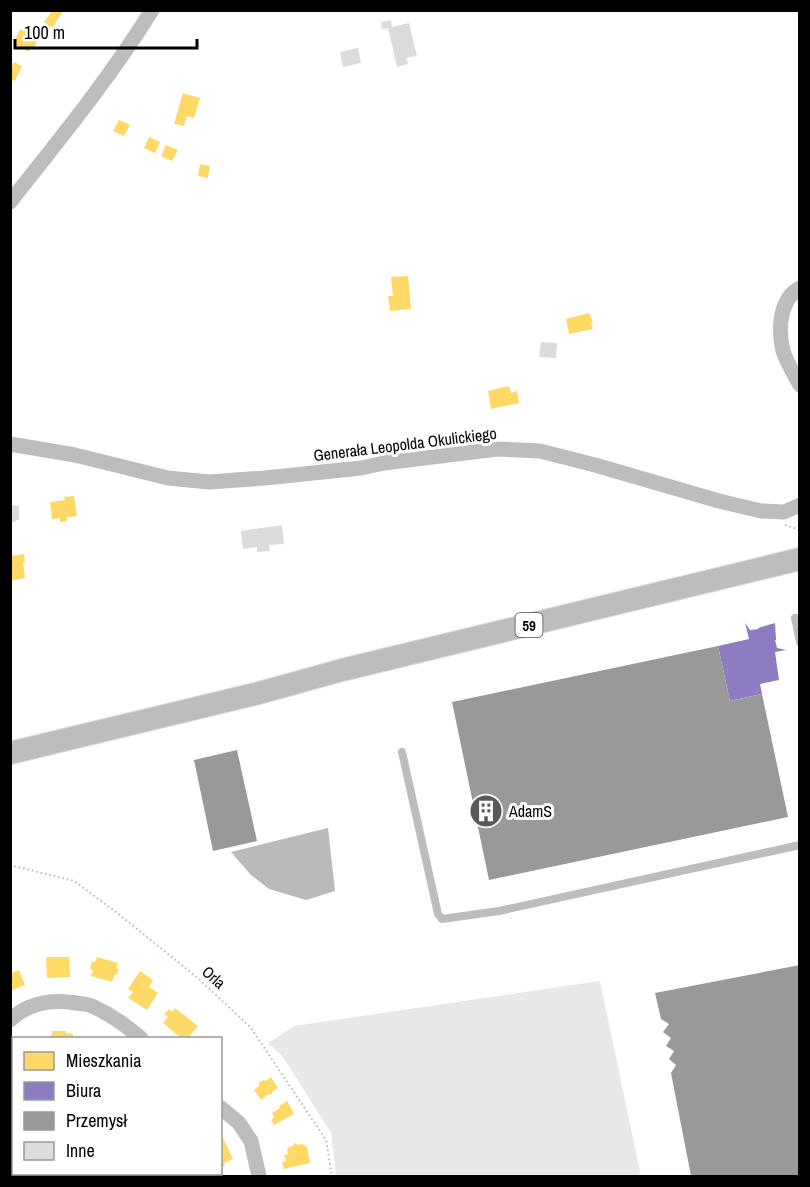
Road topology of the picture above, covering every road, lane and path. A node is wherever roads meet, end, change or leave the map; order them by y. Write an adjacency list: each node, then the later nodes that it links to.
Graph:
1 (152, 10): 2 (street)
2 (10, 202)
3 (800, 288): 4 (street)
4 (800, 385)
5 (10, 444): 6 (street, Generała Leopolda Okulickiego)
6 (800, 505)
7 (800, 559): 11 (main road, 59)
8 (800, 573): 11 (main road, 59)
9 (800, 618): 10 (lane)
10 (800, 642)
11 (259, 693): 13 (main road, 59)
12 (402, 752): 14 (lane)
13 (10, 753)
14 (800, 845)
15 (10, 865): 20 (path, Orla)
16 (10, 1020): 17 (street)
17 (140, 1037)
18 (222, 1109): 19 (street)
19 (259, 1176)
20 (332, 1176)

